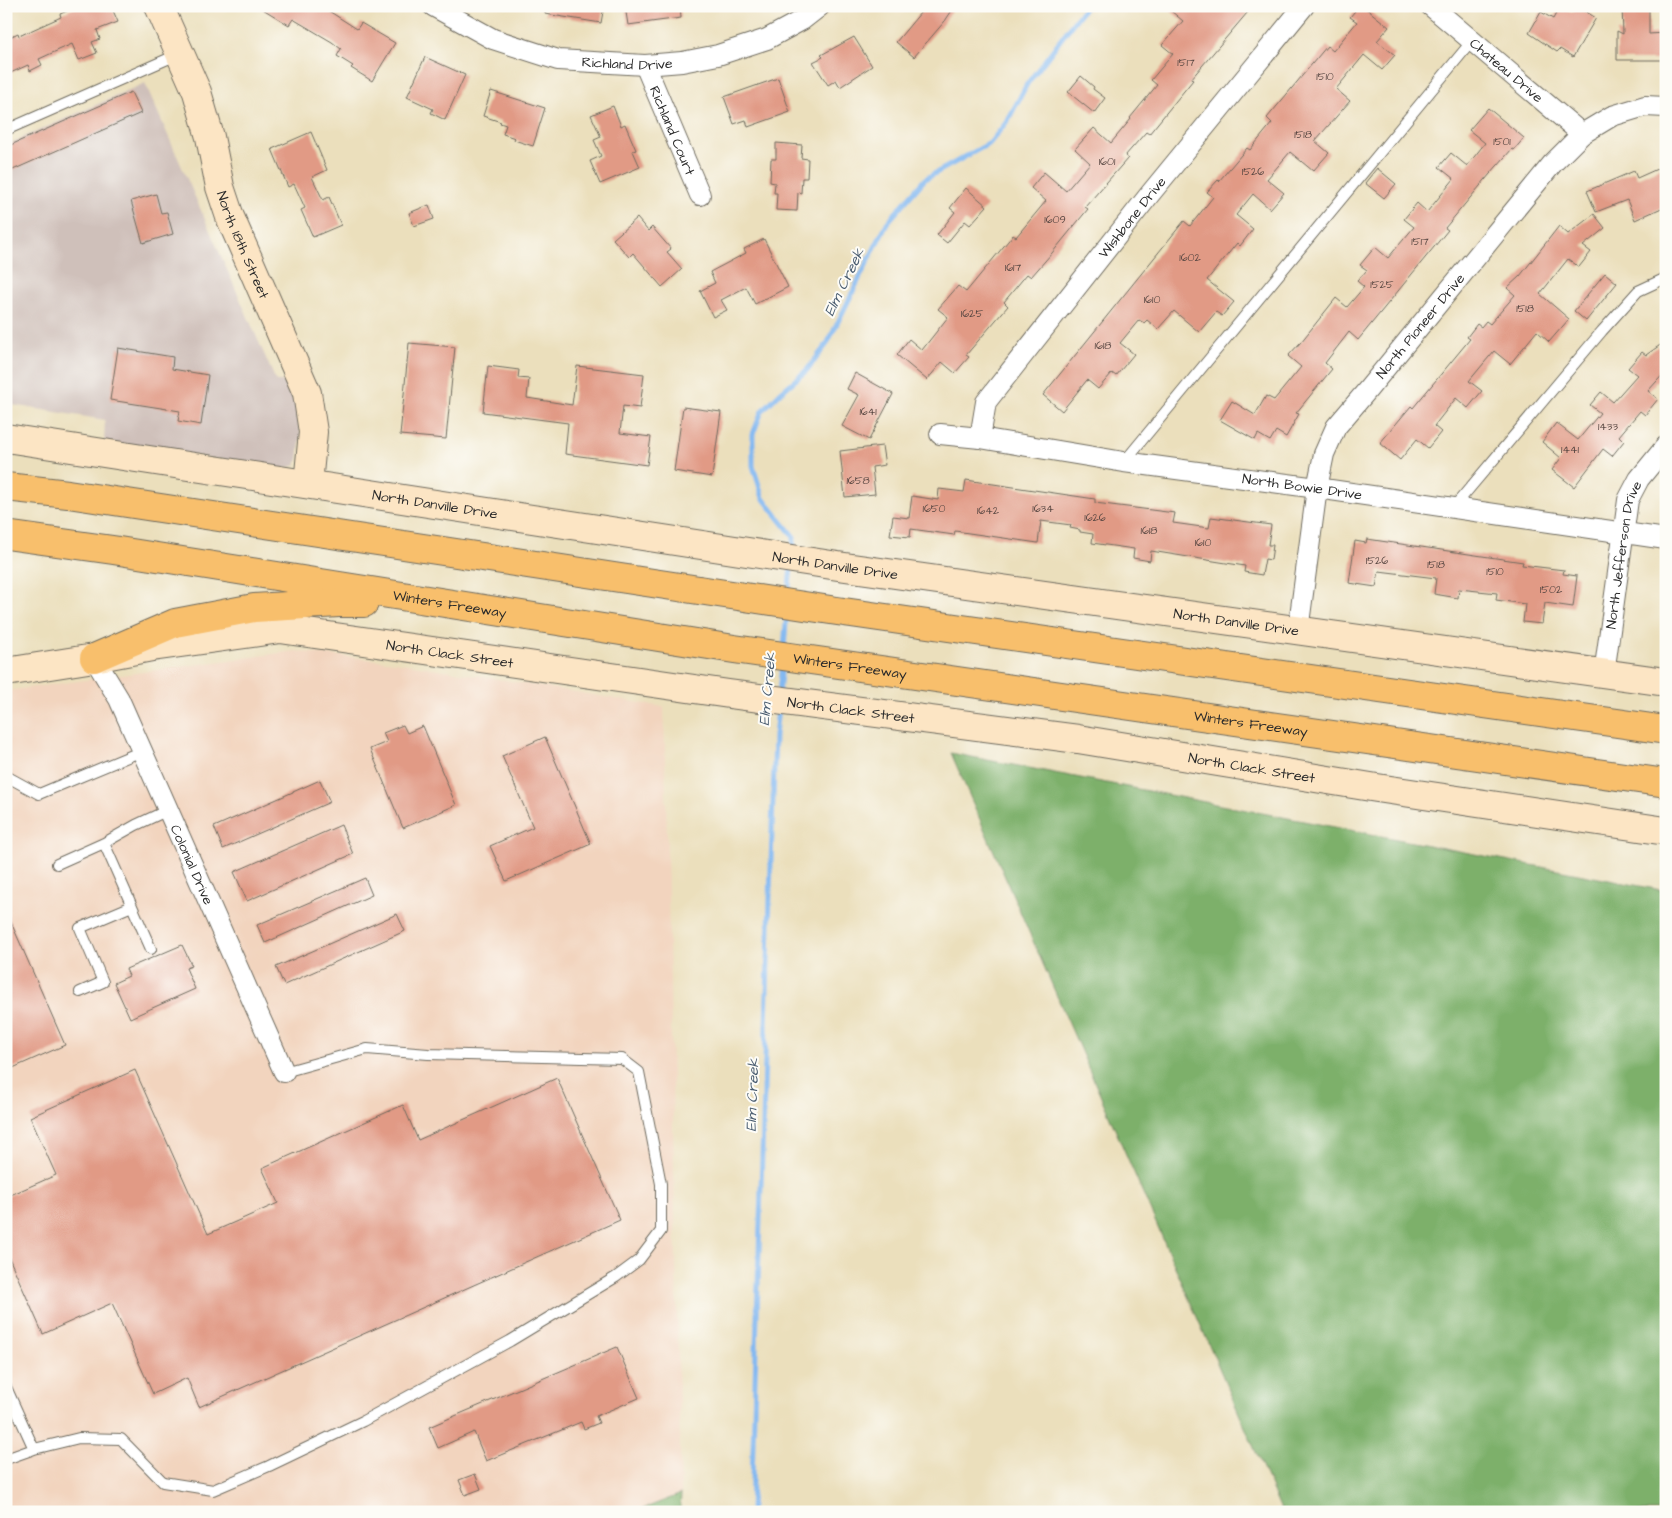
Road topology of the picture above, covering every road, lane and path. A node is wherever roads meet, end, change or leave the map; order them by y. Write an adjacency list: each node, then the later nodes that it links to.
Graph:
1 (158, 6): 7 (main road, North 18th Street)
2 (433, 6): 8 (street, Richland Drive)
3 (820, 6): 8 (street, Richland Drive)
4 (1304, 6): 16 (street, Wishbone Drive)
5 (1431, 6): 6 (street, Chateau Drive)
6 (1472, 41): 11 (street, Chateau Drive); 18 (lane)
7 (180, 54): 10 (lane); 19 (main road, North 18th Street)
8 (645, 65): 12 (street, Richland Court)
9 (1666, 107): 11 (street, North Pioneer Drive)
10 (6, 130)
11 (1582, 134): 21 (street, North Pioneer Drive)
12 (700, 195)
13 (1666, 278): 22 (lane)
14 (940, 434): 16 (street, North Bowie Drive)
15 (6, 438): 19 (main road, North Danville Drive)
16 (980, 438): 18 (street, North Bowie Drive)
17 (1666, 446): 23 (street, North Jefferson Drive)
18 (1124, 462): 21 (street, North Bowie Drive)
19 (308, 484): 27 (main road, North Danville Drive)
20 (6, 487): 32 (highway)
21 (1317, 488): 22 (street, North Bowie Drive); 27 (street, North Pioneer Drive)
22 (1453, 508): 23 (street, North Bowie Drive)
23 (1623, 534): 25 (street, North Bowie Drive); 30 (street, North Jefferson Drive)
24 (6, 535): 26 (highway, Winters Freeway)
25 (1666, 539)
26 (459, 606): 28 (highway); 35 (highway, Winters Freeway)
27 (1298, 631): 30 (main road, North Danville Drive)
28 (94, 658): 29 (main road, North Clack Street); 33 (street, Colonial Drive); 37 (main road, North Clack Street)
29 (6, 672)
30 (1604, 674): 31 (main road, North Danville Drive)
31 (1666, 682)
32 (1666, 730)
33 (142, 751): 34 (lane); 36 (street, Colonial Drive)
34 (6, 776)
35 (1666, 783)
36 (168, 810): 38 (lane); 43 (street, Colonial Drive)
37 (1666, 831)
38 (104, 843): 39 (lane); 40 (lane)
39 (57, 864)
40 (132, 906): 41 (lane); 42 (lane)
41 (151, 949)
42 (80, 992)
43 (284, 1072): 45 (lane)
44 (6, 1387): 45 (lane)
45 (34, 1449): 46 (lane)
46 (6, 1459)

